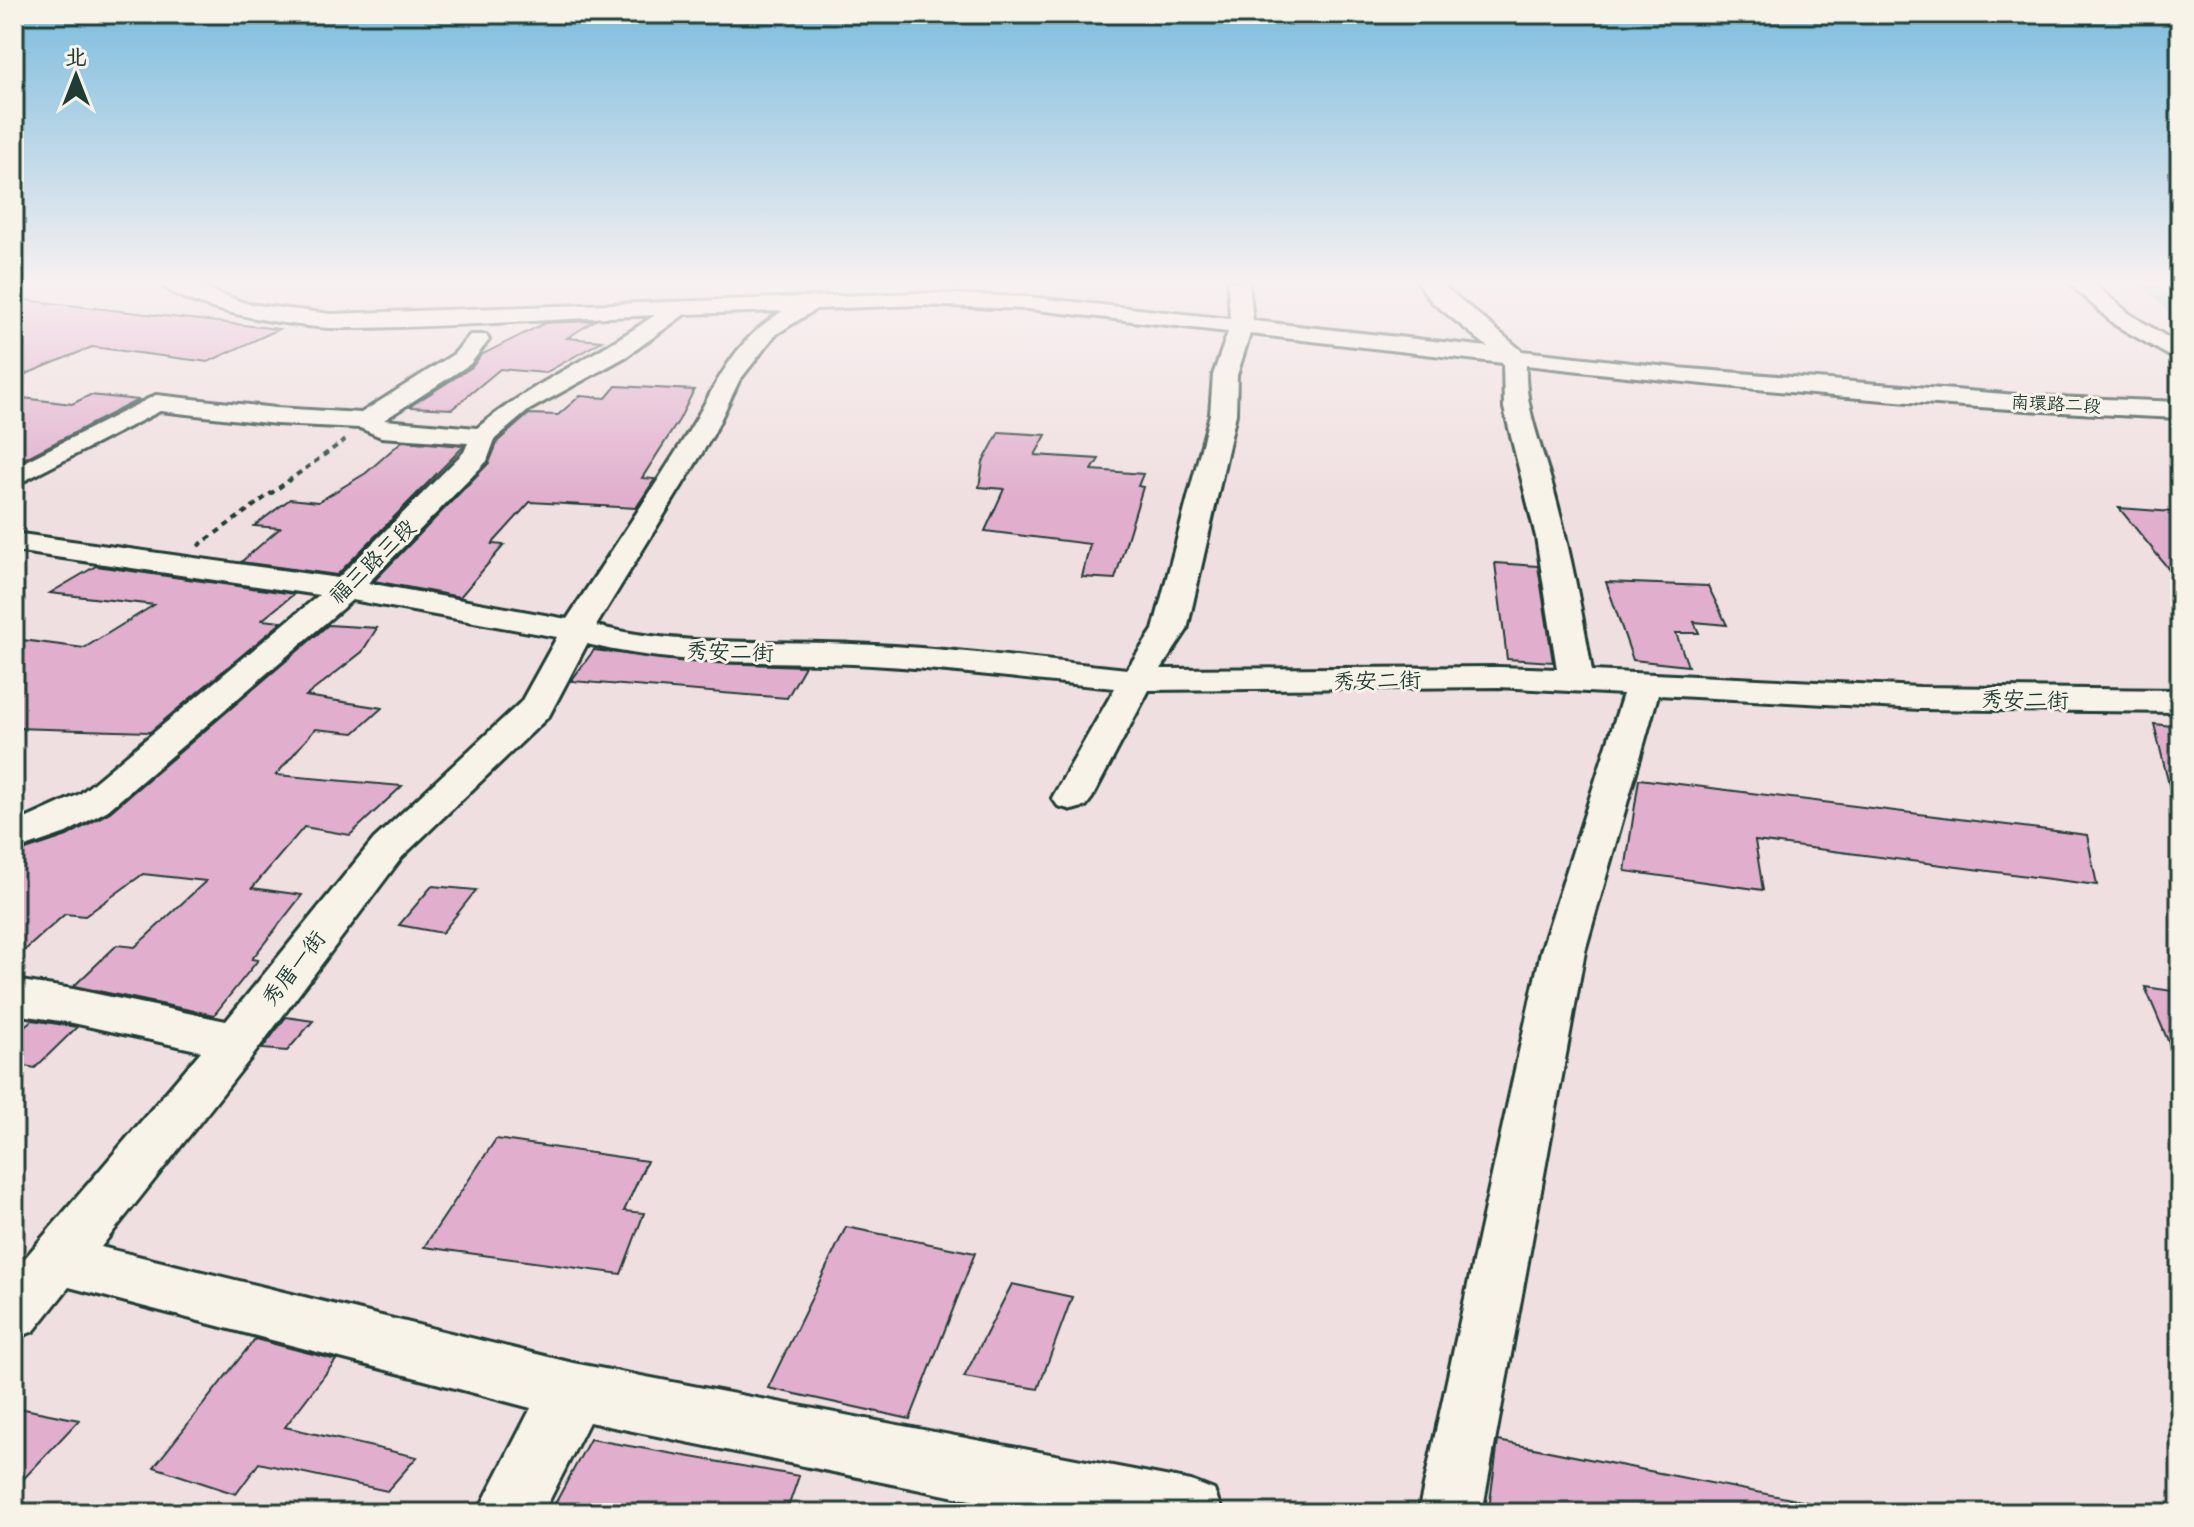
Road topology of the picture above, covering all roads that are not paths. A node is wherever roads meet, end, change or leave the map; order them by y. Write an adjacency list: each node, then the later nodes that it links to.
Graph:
1 (467, 353): 10 (street)
2 (615, 353): 11 (street, 福三路三段)
3 (748, 353): 15 (street, 秀厝一街)
4 (1232, 353): 17 (street)
5 (1511, 353): 16 (street)
6 (1513, 353): 9 (street, 南環路二段)
7 (1514, 353): 8 (street, 南環路二段)
8 (2180, 402)
9 (2180, 410)
10 (368, 423): 11 (street); 12 (street)
11 (483, 436): 14 (street, 福三路三段)
12 (14, 478)
13 (14, 542): 14 (street, 秀安二街)
14 (345, 589): 15 (street, 秀安二街); 21 (street, 福三路三段)
15 (577, 630): 17 (street, 秀安二街); 23 (street, 秀厝一街)
16 (1576, 679): 17 (street, 秀安二街); 18 (street, 秀安二街)
17 (1137, 680): 20 (street)
18 (1644, 683): 19 (street, 秀安二街); 29 (street)
19 (2180, 701)
20 (1072, 798)
21 (14, 838)
22 (14, 997): 23 (street)
23 (237, 1041): 24 (street, 秀厝一街)
24 (58, 1260): 25 (street, 秀厝一街); 26 (street)
25 (14, 1313)
26 (573, 1391): 27 (street); 28 (street)
27 (509, 1513)
28 (1191, 1513)
29 (1450, 1513)

